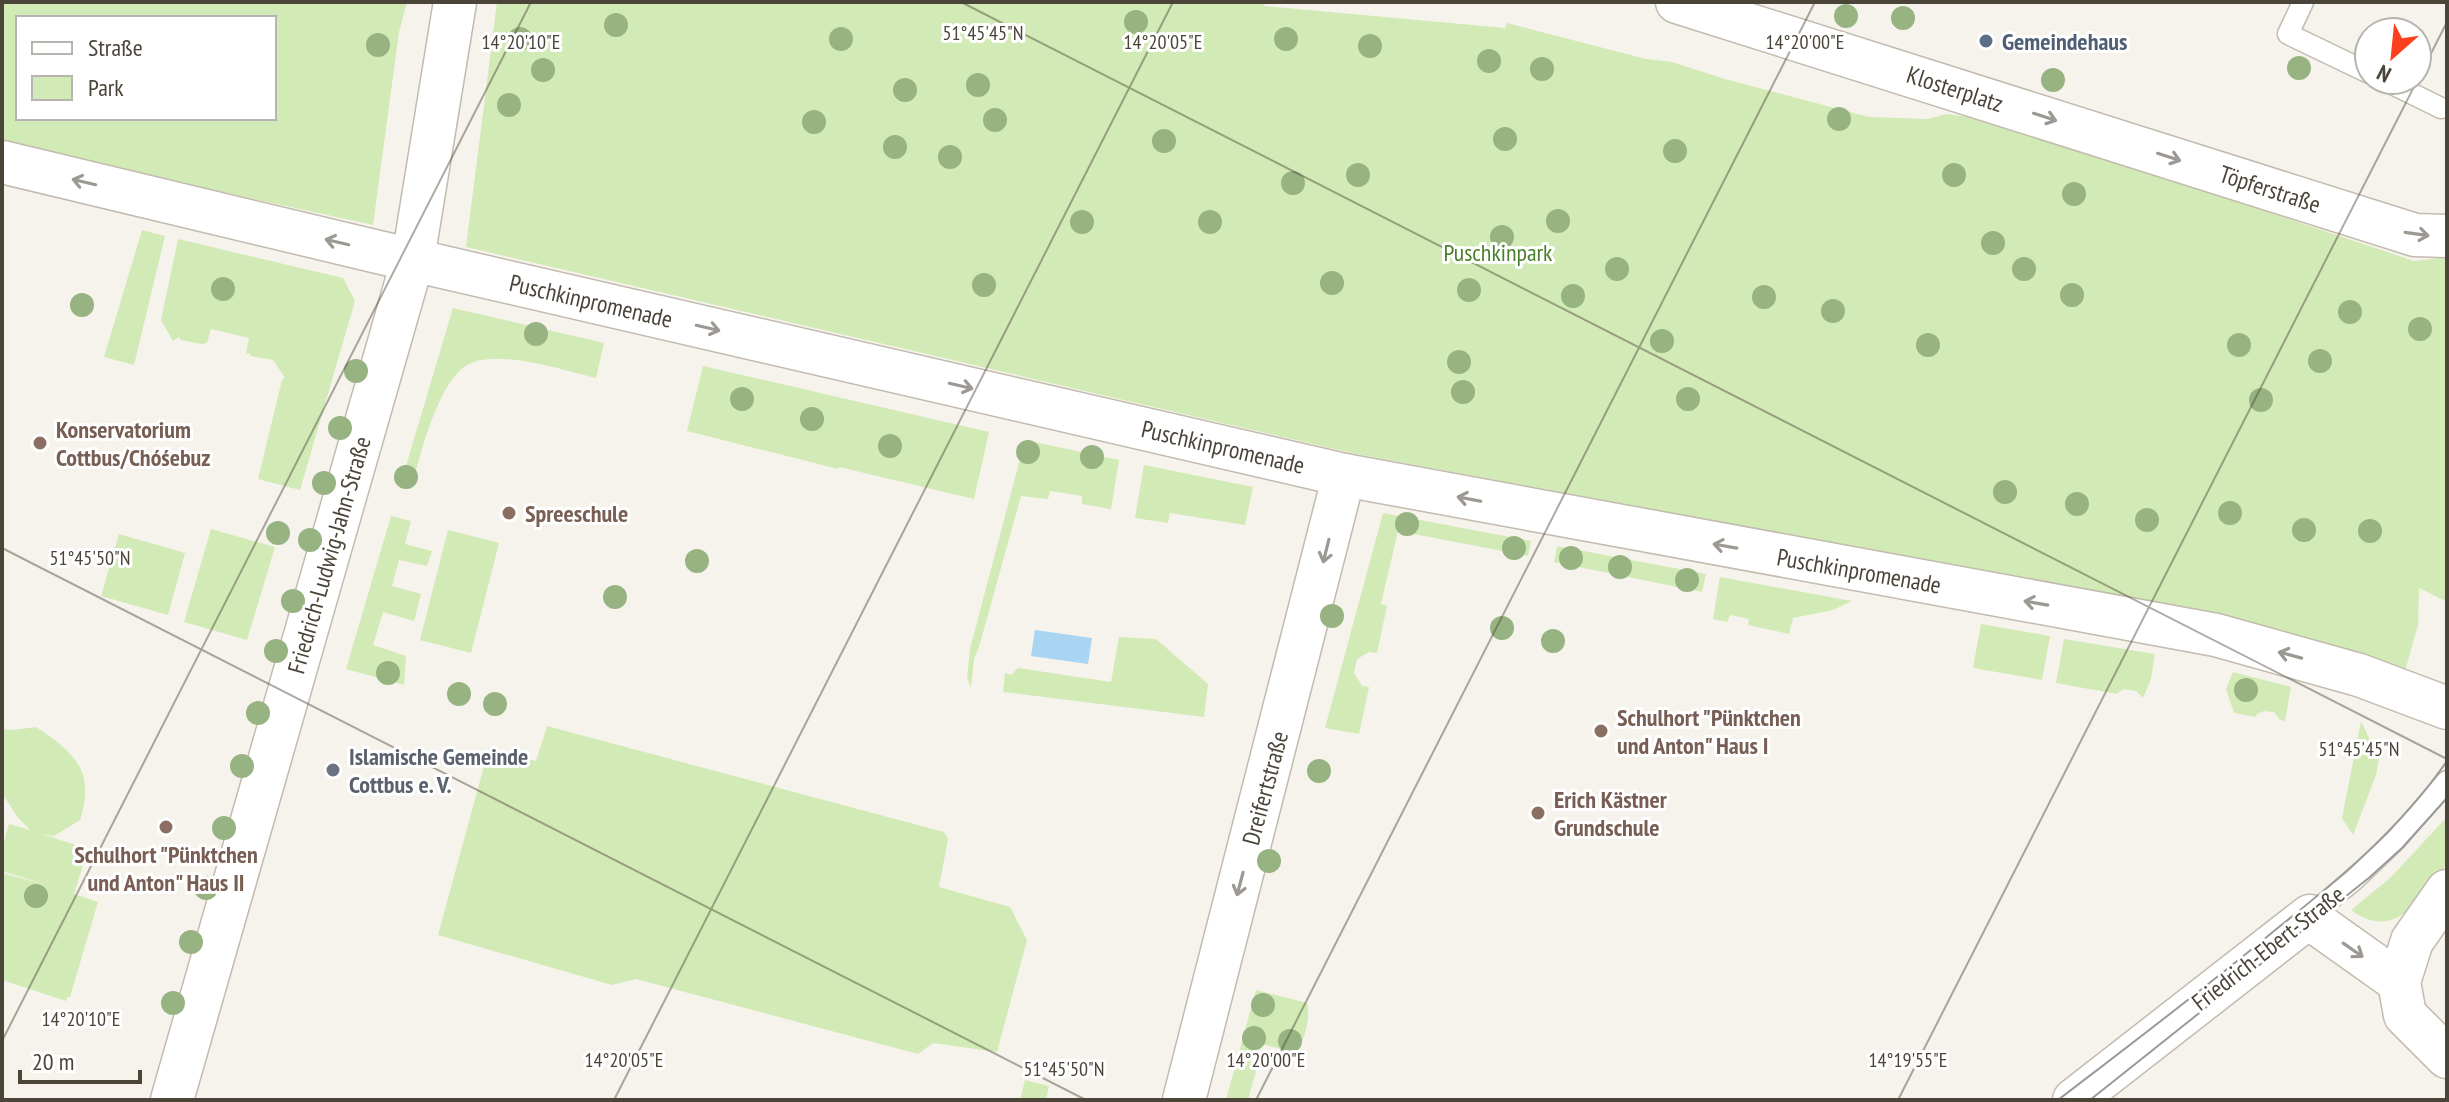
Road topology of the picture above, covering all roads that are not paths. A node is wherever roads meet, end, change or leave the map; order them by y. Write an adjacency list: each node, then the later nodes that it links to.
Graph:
1 (455, 2): 10 (street, Friedrich-Ludwig-Jahn-Straße)
2 (1677, 2): 7 (street, Klosterplatz, one-way to 7)
3 (2303, 2): 4 (lane)
4 (2353, 65)
5 (2417, 96): 6 (lane)
6 (2441, 108)
7 (2095, 133): 9 (street, Töpferstraße, one-way to 9)
8 (2, 162): 10 (street, Puschkinpromenade, one-way to 8)
9 (2447, 236)
10 (413, 259): 11 (street, Puschkinpromenade, one-way to 11); 18 (street, Friedrich-Ludwig-Jahn-Straße)
11 (1344, 475): 12 (street, Puschkinpromenade, one-way to 11); 19 (street, Dreifertstraße, one-way to 19)
12 (2447, 708)
13 (2447, 781): 15 (lane, Friedrich-Ebert-Straße)
14 (2447, 891): 16 (street)
15 (2310, 916): 16 (street, one-way to 16); 20 (street, Friedrich-Ebert-Straße)
16 (2399, 982): 17 (street)
17 (2447, 1057)
18 (172, 1100)
19 (1184, 1100)
20 (2074, 1100)

